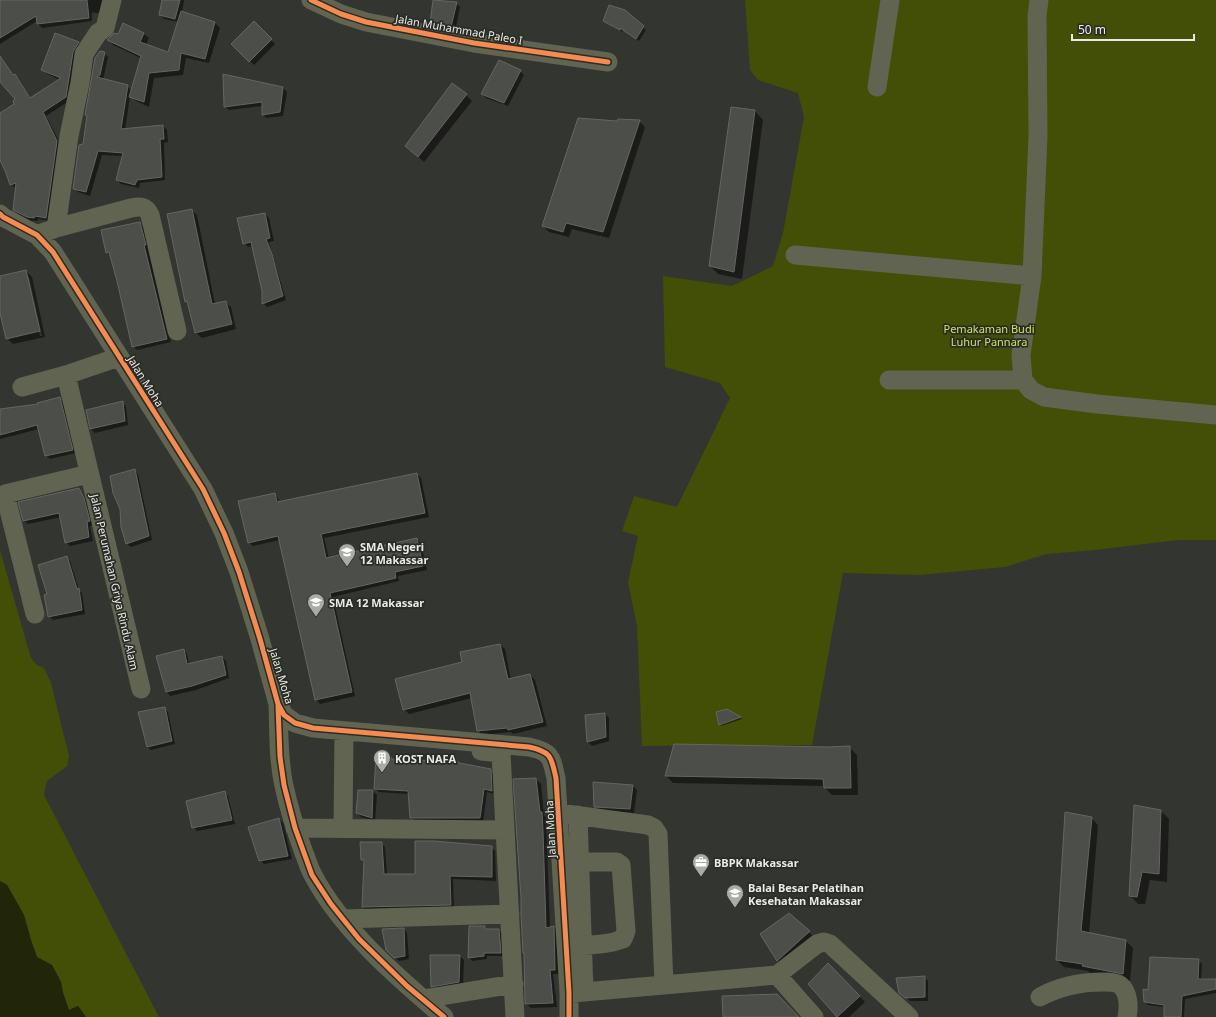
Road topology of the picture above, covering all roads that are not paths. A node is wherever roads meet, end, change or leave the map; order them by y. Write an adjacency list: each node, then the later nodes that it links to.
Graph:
1 (112, 0): 8 (street)
2 (311, 0): 5 (street, Jalan Muhammad Paleo I)
3 (890, 0): 6 (street)
4 (1039, 0): 11 (street)
5 (608, 62)
6 (877, 87)
7 (0, 214): 9 (street, Jalan Moha)
8 (56, 228): 9 (street); 12 (street)
9 (37, 235): 13 (street, Jalan Moha)
10 (795, 255): 11 (street)
11 (1032, 276): 16 (street)
12 (177, 331)
13 (119, 357): 14 (street); 22 (street, Jalan Moha)
14 (66, 375): 17 (street); 19 (street, Jalan Perumahan Griya Rindu Alam)
15 (889, 380): 16 (street)
16 (1024, 380): 18 (street)
17 (22, 387)
18 (1216, 415)
19 (89, 474): 20 (street); 21 (street, Jalan Perumahan Griya Rindu Alam)
20 (35, 614)
21 (141, 689)
22 (278, 704): 23 (street, Jalan Moha); 26 (street)
23 (347, 731): 24 (street, Jalan Moha); 27 (street); 28 (street)
24 (559, 814): 25 (street); 36 (street, Jalan Moha)
25 (578, 815): 29 (street); 35 (street)
26 (295, 828): 27 (street); 31 (street)
27 (343, 828): 28 (street)
28 (506, 830): 30 (street)
29 (580, 862): 32 (street); 32 (street)
30 (510, 914): 31 (street); 34 (street)
31 (343, 919): 38 (street)
32 (583, 945): 36 (street)
33 (777, 976): 35 (street); 42 (street); 43 (street)
34 (514, 984): 38 (street); 40 (street)
35 (664, 985): 36 (street)
36 (577, 992): 41 (street, Jalan Moha)
37 (1040, 997): 44 (street)
38 (423, 999): 39 (street)
39 (444, 1017)
40 (515, 1017)
41 (568, 1017)
42 (814, 1017)
43 (909, 1017)
44 (1127, 1017)

